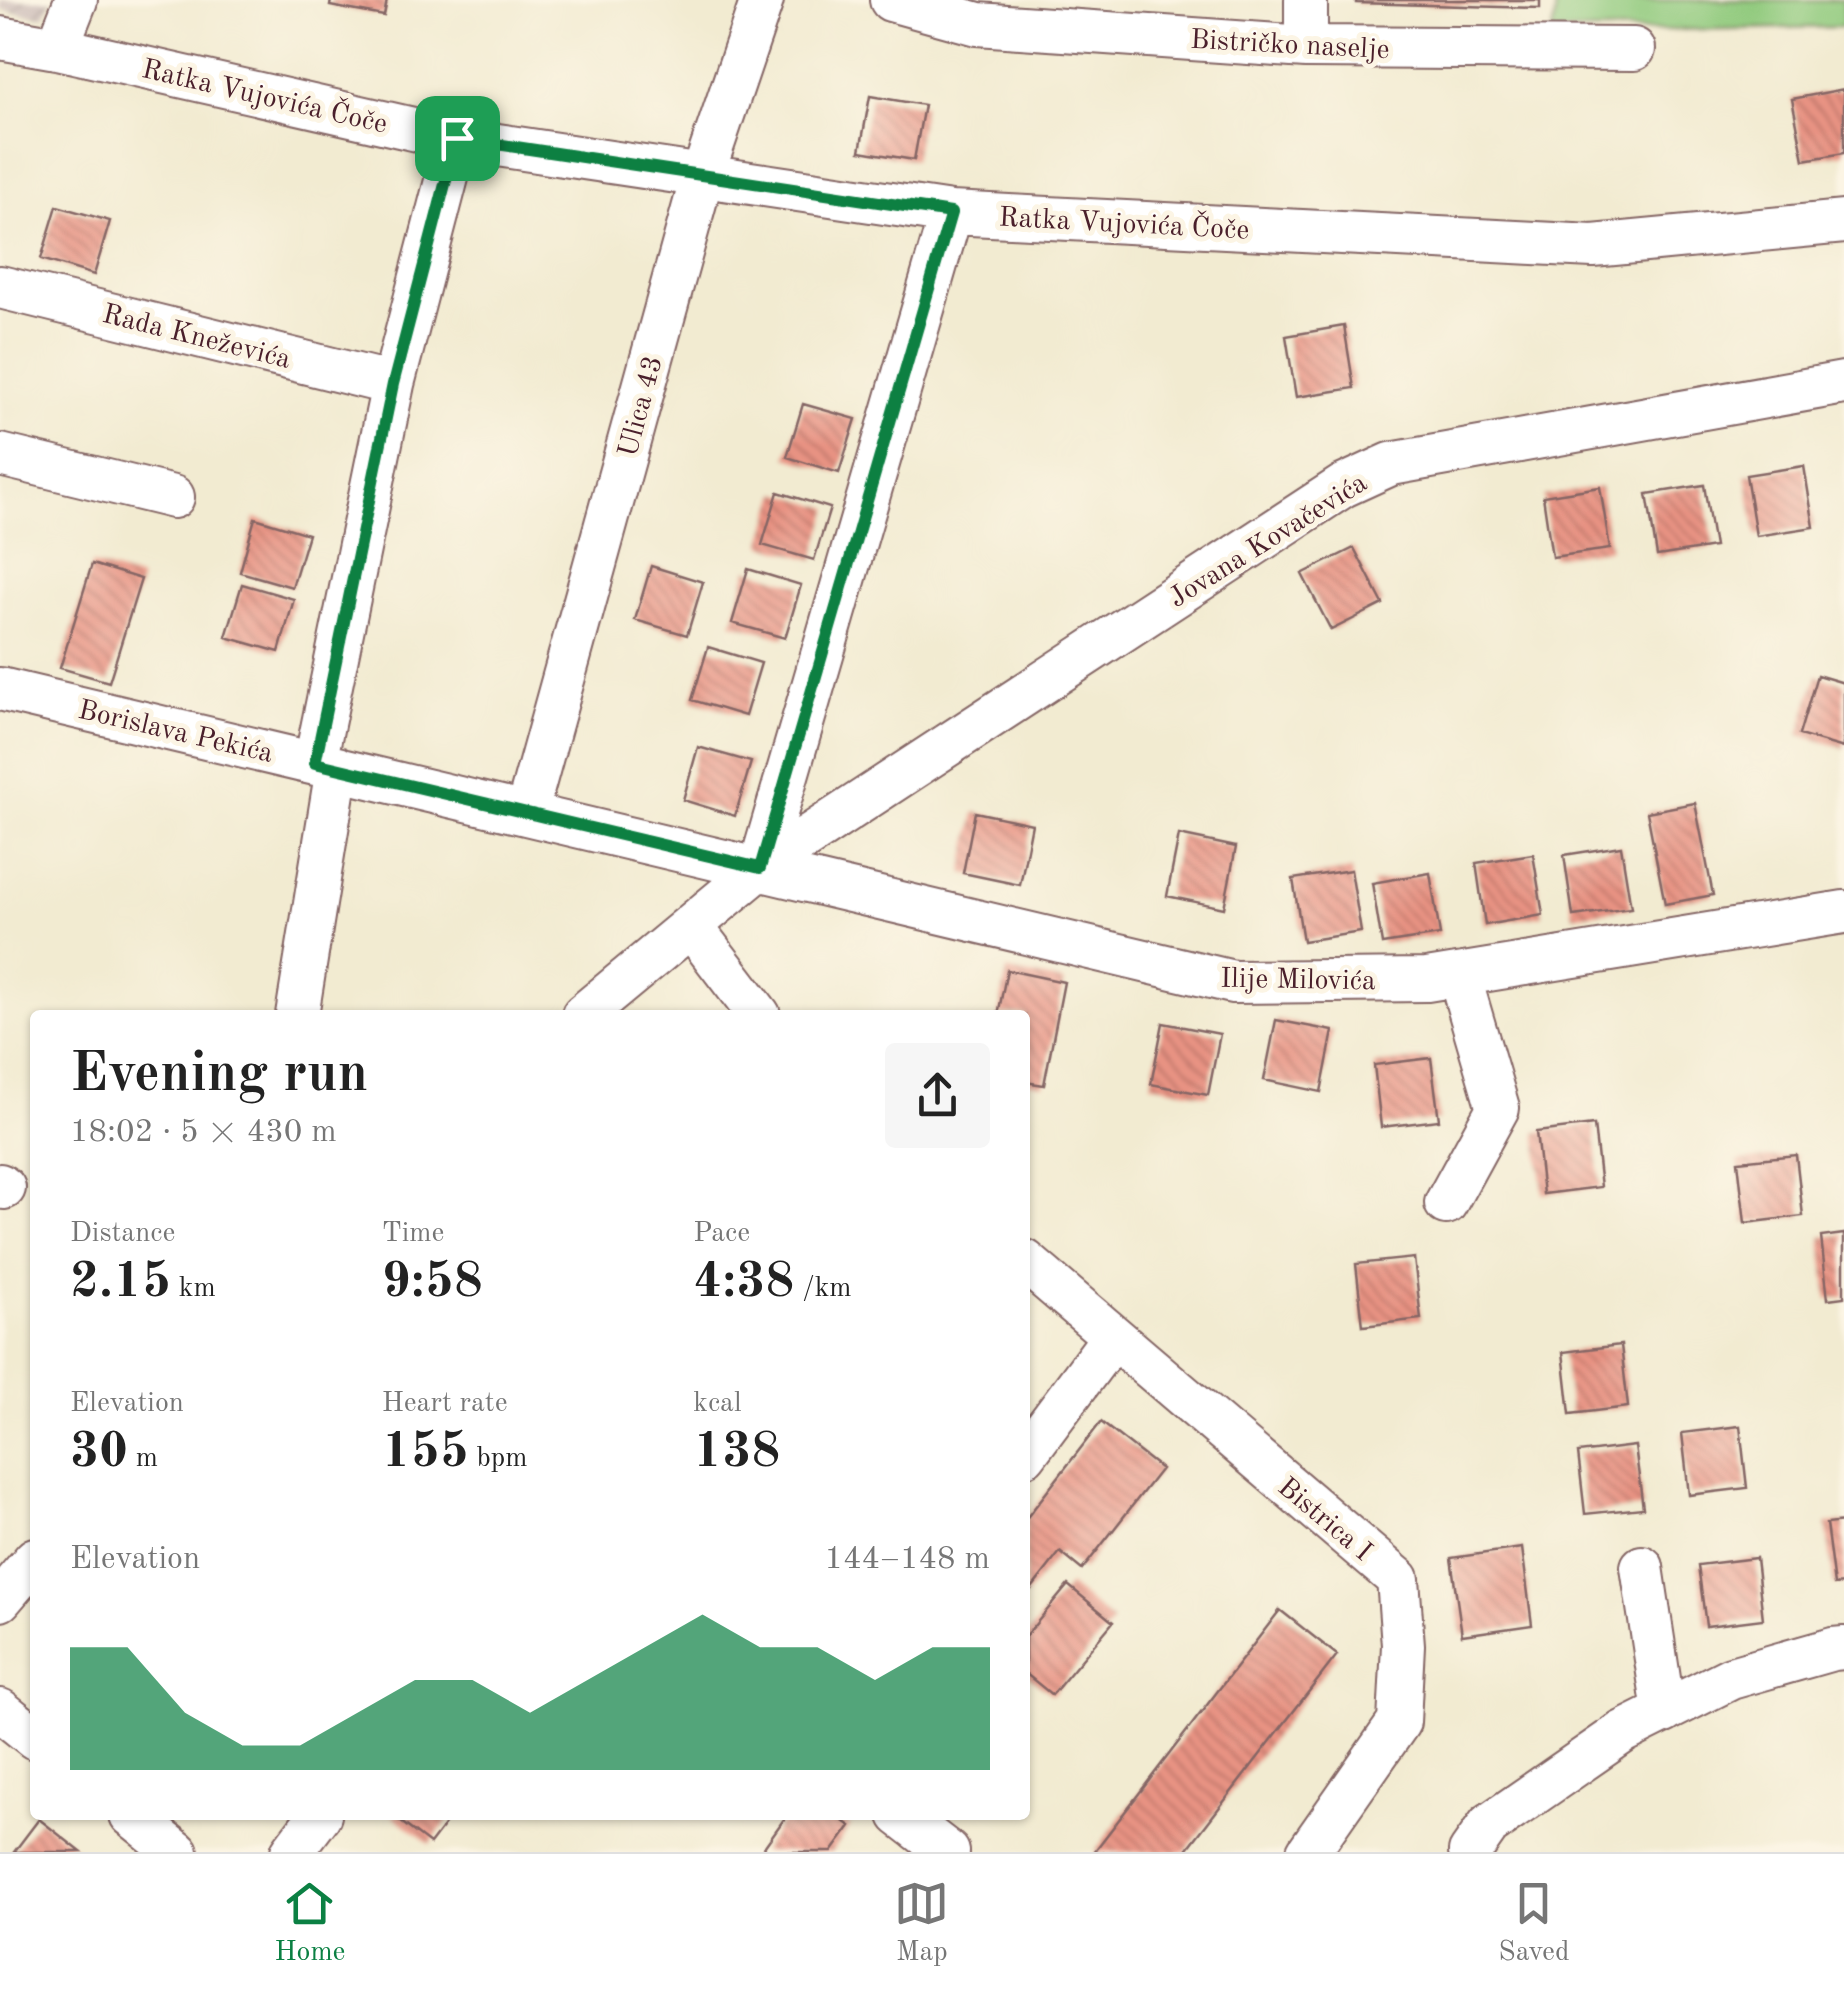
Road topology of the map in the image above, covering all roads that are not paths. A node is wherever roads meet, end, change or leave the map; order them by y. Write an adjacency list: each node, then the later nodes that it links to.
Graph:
1 (76, 0): 8 (street)
2 (762, 0): 11 (street, Ulica 43)
3 (890, 0): 5 (street, Bistričko naselje)
4 (1306, 0): 7 (street)
5 (1028, 13): 7 (street, Bistričko naselje)
6 (0, 38): 8 (street, Ratka Vujovića Čoče)
7 (1306, 47): 9 (street, Bistričko naselje)
8 (57, 48): 10 (street, Ratka Vujovića Čoče)
9 (1634, 49)
10 (457, 138): 11 (street, Ratka Vujovića Čoče); 16 (street)
11 (702, 177): 12 (street, Ratka Vujovića Čoče); 21 (street, Ulica 43)
12 (951, 213): 13 (street, Ratka Vujovića Čoče); 22 (street)
13 (1844, 222)
14 (0, 287): 16 (street, Rada Kneževića)
15 (1844, 383): 22 (street, Jovana Kovačevića)
16 (393, 384): 20 (street)
17 (0, 456): 18 (street)
18 (173, 497)
19 (0, 689): 20 (street, Borislava Pekića)
20 (326, 766): 21 (street, Borislava Pekića); 26 (street)
21 (526, 814): 22 (street, Borislava Pekića)
22 (760, 868): 24 (street, Jovana Kovačevića); 25 (street, Ilije Milovića)
23 (1844, 912): 25 (street, Ilije Milovića)
24 (690, 926): 27 (street, Jovana Kovačevića); 28 (street)
25 (1459, 974): 29 (street)
26 (298, 1010)
27 (588, 1010)
28 (754, 1010)
29 (1446, 1203)
30 (1030, 1265): 31 (street, Bistrica I)
31 (1114, 1336): 32 (street); 44 (street, Bistrica I)
32 (1030, 1448)
33 (30, 1565): 35 (street)
34 (1642, 1567): 38 (street)
35 (0, 1600)
36 (1844, 1648): 38 (street)
37 (0, 1710): 39 (street)
38 (1664, 1712): 45 (street)
39 (30, 1734)
40 (137, 1820): 42 (street)
41 (906, 1820): 43 (street)
42 (177, 1852)
43 (948, 1852)
44 (1308, 1852)
45 (1470, 1852)

